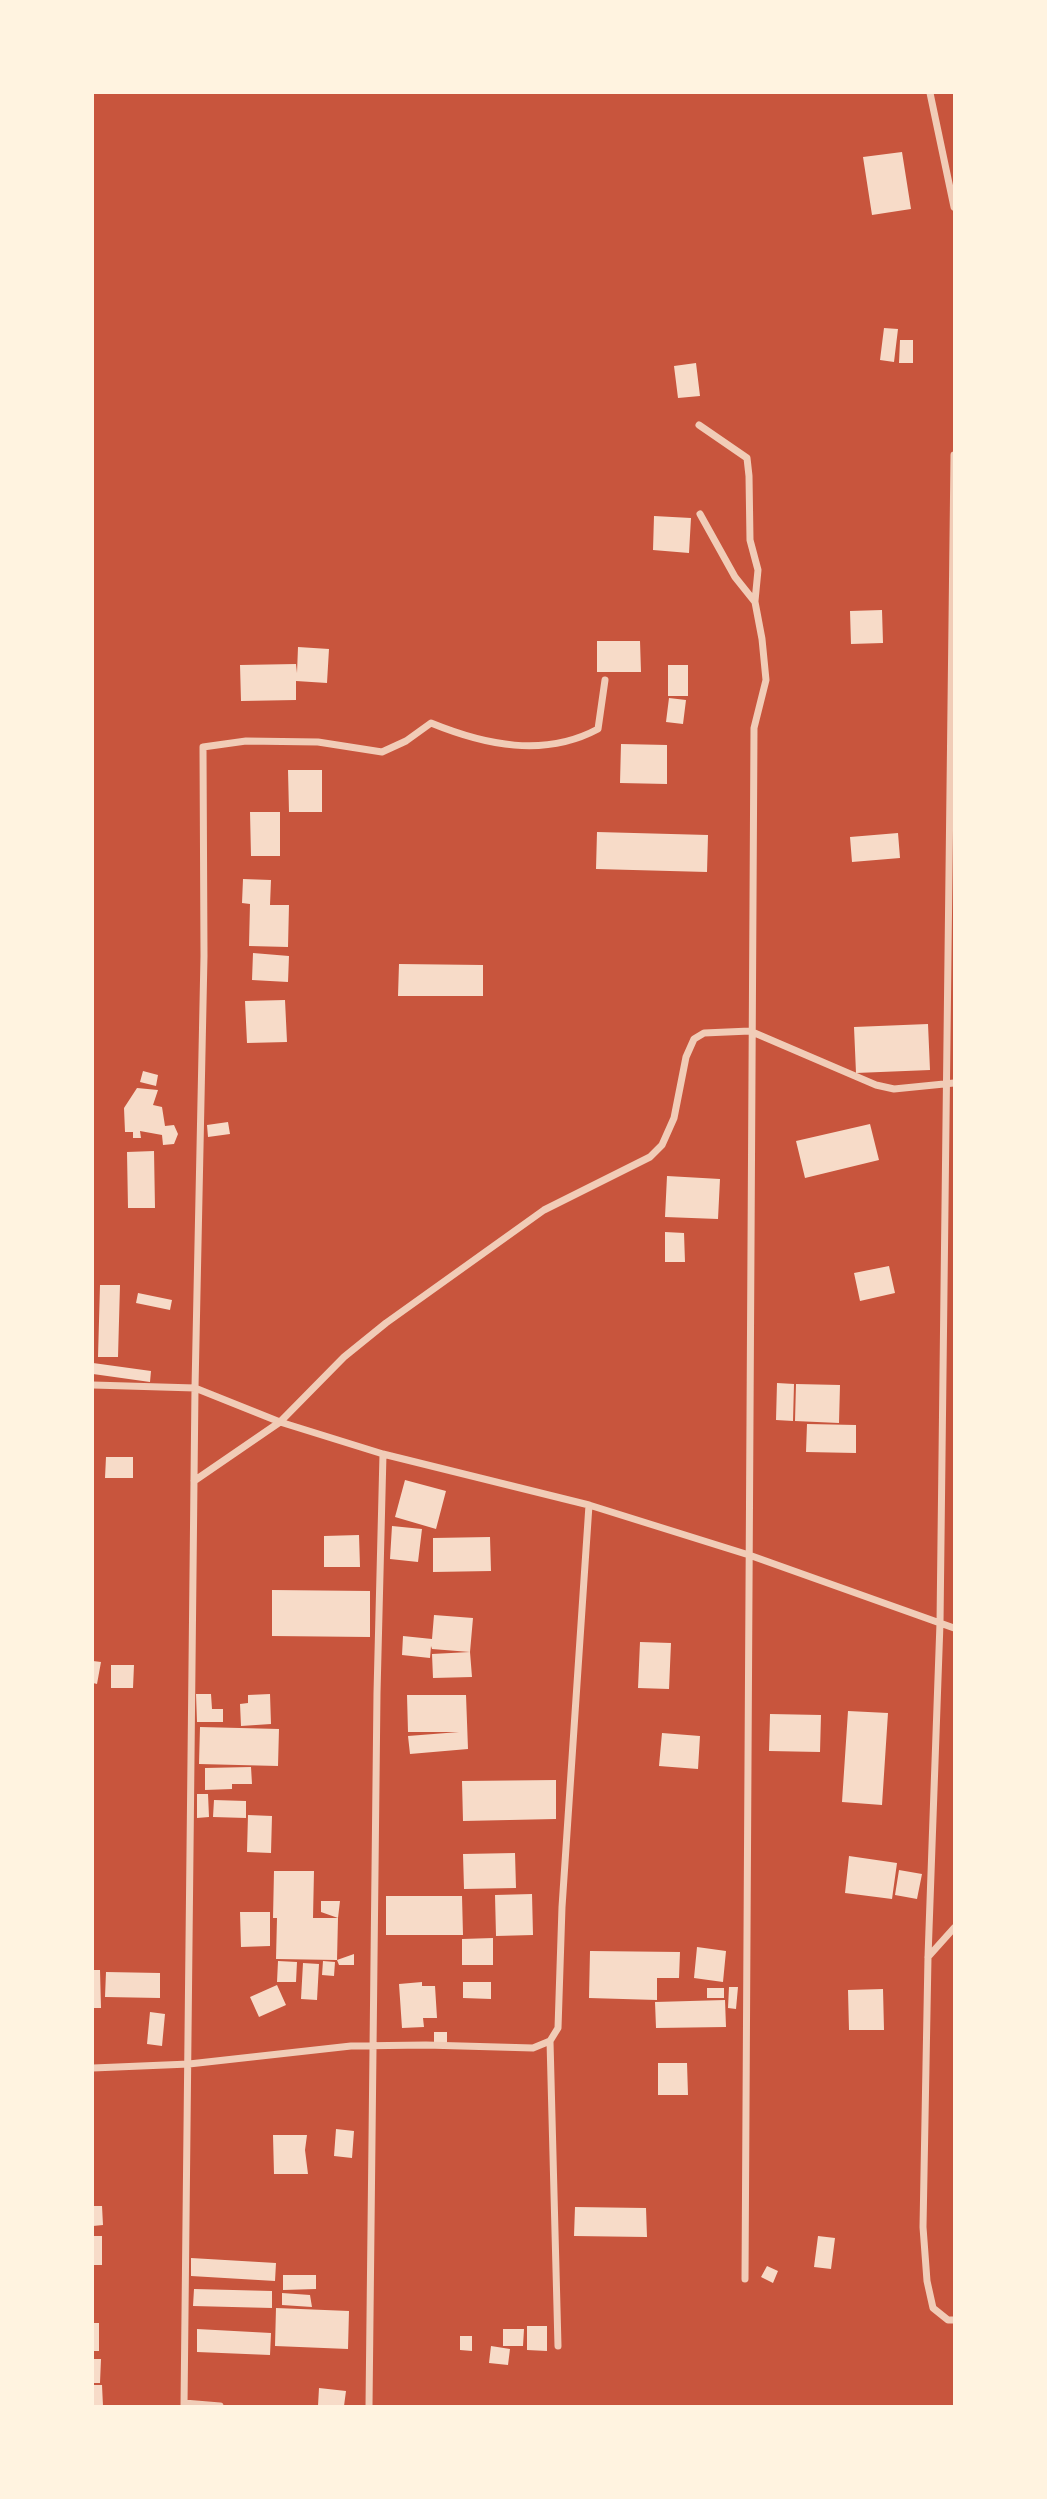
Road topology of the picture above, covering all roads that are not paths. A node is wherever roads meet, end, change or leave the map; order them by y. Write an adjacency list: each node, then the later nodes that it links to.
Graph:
1 (930, 93): 2 (street)
2 (954, 206)
3 (699, 425): 6 (street)
4 (954, 455): 9 (street)
5 (700, 514): 6 (street)
6 (755, 602): 8 (street)
7 (605, 680): 13 (street)
8 (750, 1031): 9 (street); 14 (street); 18 (street)
9 (951, 1083): 10 (street)
10 (945, 1257): 11 (street); 19 (street)
11 (954, 1260)
12 (93, 1385): 13 (street)
13 (195, 1388): 14 (street); 16 (street)
14 (280, 1422): 15 (street); 16 (street)
15 (383, 1454): 17 (street); 24 (street)
16 (194, 1481): 25 (street)
17 (589, 1505): 18 (street); 23 (street)
18 (749, 1555): 19 (street); 27 (street)
19 (940, 1623): 20 (street); 22 (street)
20 (954, 1628)
21 (954, 1928): 22 (street)
22 (929, 1957): 28 (street)
23 (550, 2041): 24 (street); 29 (street)
24 (373, 2046): 25 (street); 32 (street)
25 (189, 2064): 26 (street); 30 (street)
26 (93, 2068)
27 (745, 2279)
28 (954, 2320)
29 (558, 2346)
30 (184, 2404): 31 (street)
31 (220, 2406)
32 (369, 2406)

